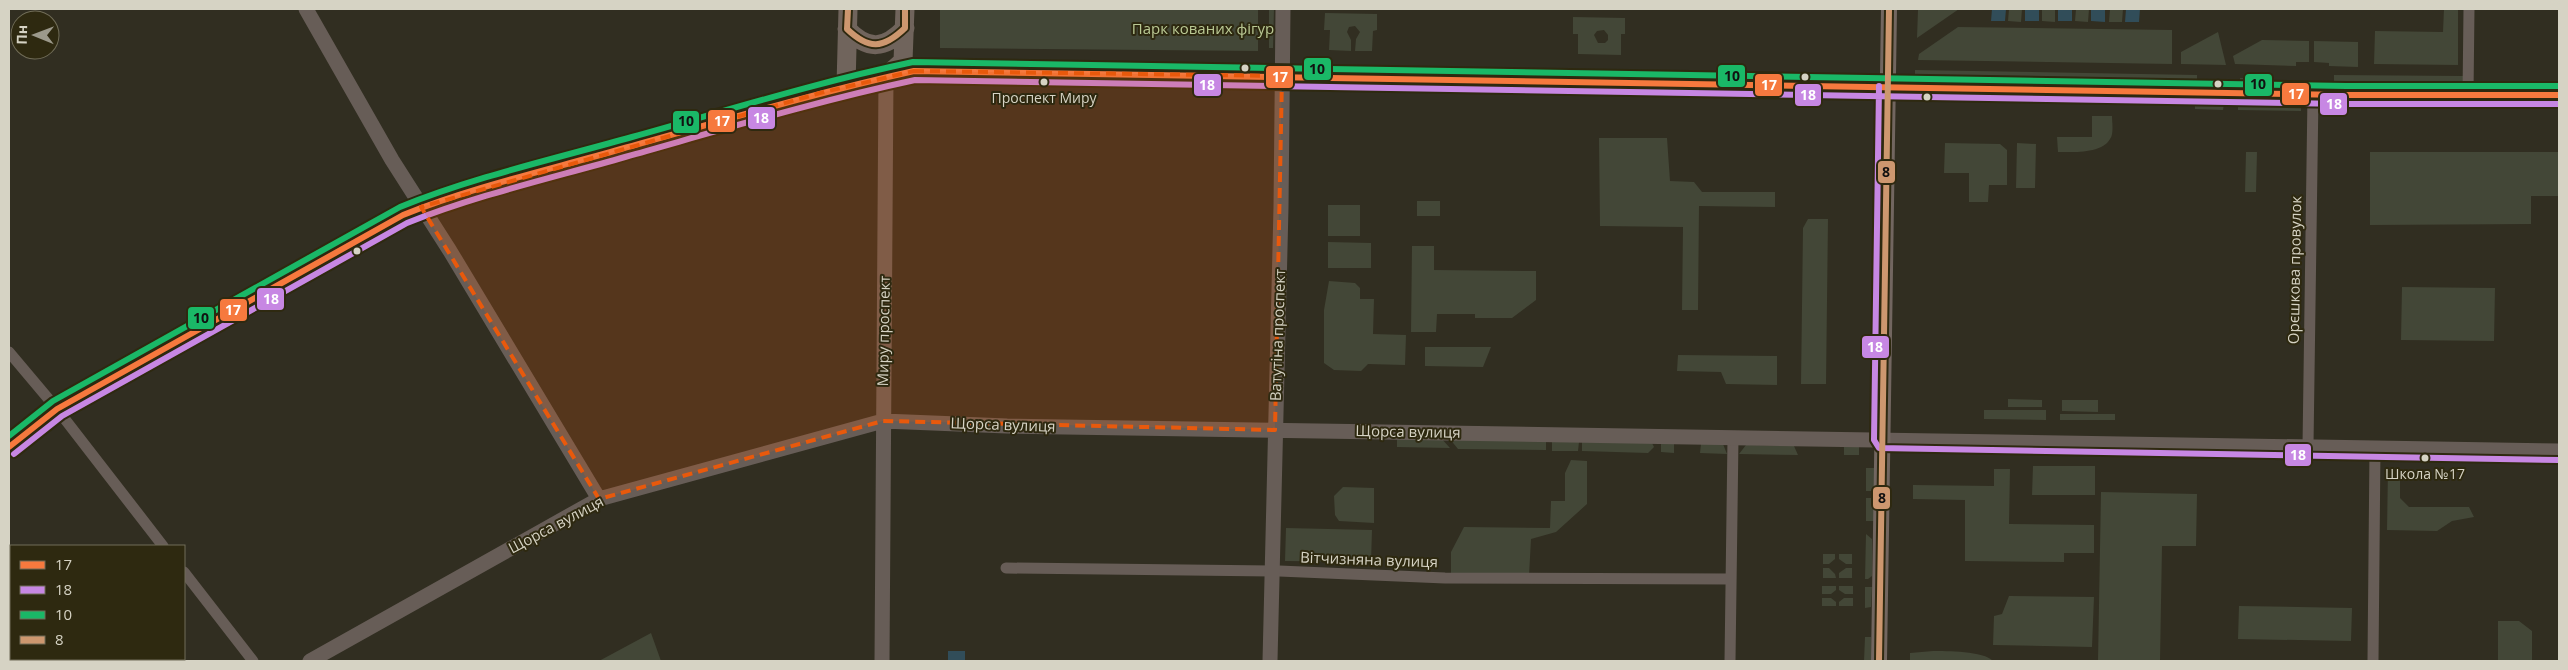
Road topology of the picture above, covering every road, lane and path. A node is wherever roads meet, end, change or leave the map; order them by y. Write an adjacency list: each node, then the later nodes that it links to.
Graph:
1 (306, 9): 16 (street)
2 (848, 9): 8 (main road)
3 (905, 9): 7 (main road)
4 (1283, 9): 10 (street, Ватутіна проспект)
5 (1889, 9): 12 (main road)
6 (2470, 9): 14 (street)
7 (904, 28): 8 (main road); 9 (main road)
8 (847, 29): 11 (main road)
9 (886, 76): 10 (main road); 11 (main road); 19 (street, Миру проспект)
10 (1282, 76): 12 (main road); 20 (street, Ватутіна проспект)
11 (846, 86): 16 (main road)
12 (1888, 86): 13 (main road); 22 (main road)
13 (2313, 94): 14 (main road); 23 (street, Орєшкова провулок)
14 (2468, 94): 15 (main road)
15 (2559, 95)
16 (421, 207): 18 (main road); 27 (street)
17 (9, 352): 18 (street)
18 (57, 408): 24 (main road); 28 (street)
19 (883, 421): 20 (street, Щорса вулиця); 27 (street, Щорса вулиця); 35 (street, Миру проспект)
20 (1275, 430): 21 (street, Щорса вулиця); 30 (street, Ватутіна проспект)
21 (1733, 438): 22 (street, Щорса вулиця); 32 (street)
22 (1883, 440): 23 (street, Щорса вулиця); 38 (main road)
23 (2308, 446): 25 (street, Щорса вулиця)
24 (9, 447)
25 (2375, 447): 26 (street, Щорса вулиця); 39 (street)
26 (2559, 451)
27 (599, 500): 34 (street, Щорса вулиця)
28 (163, 545)
29 (1006, 568): 30 (street, Вітчизняна вулиця)
30 (1272, 571): 32 (street, Вітчизняна вулиця); 36 (street, Ватутіна проспект)
31 (185, 573): 33 (street)
32 (1731, 579): 37 (street)
33 (252, 661)
34 (310, 661)
35 (882, 661)
36 (1270, 661)
37 (1730, 661)
38 (1879, 661)
39 (2373, 661)

